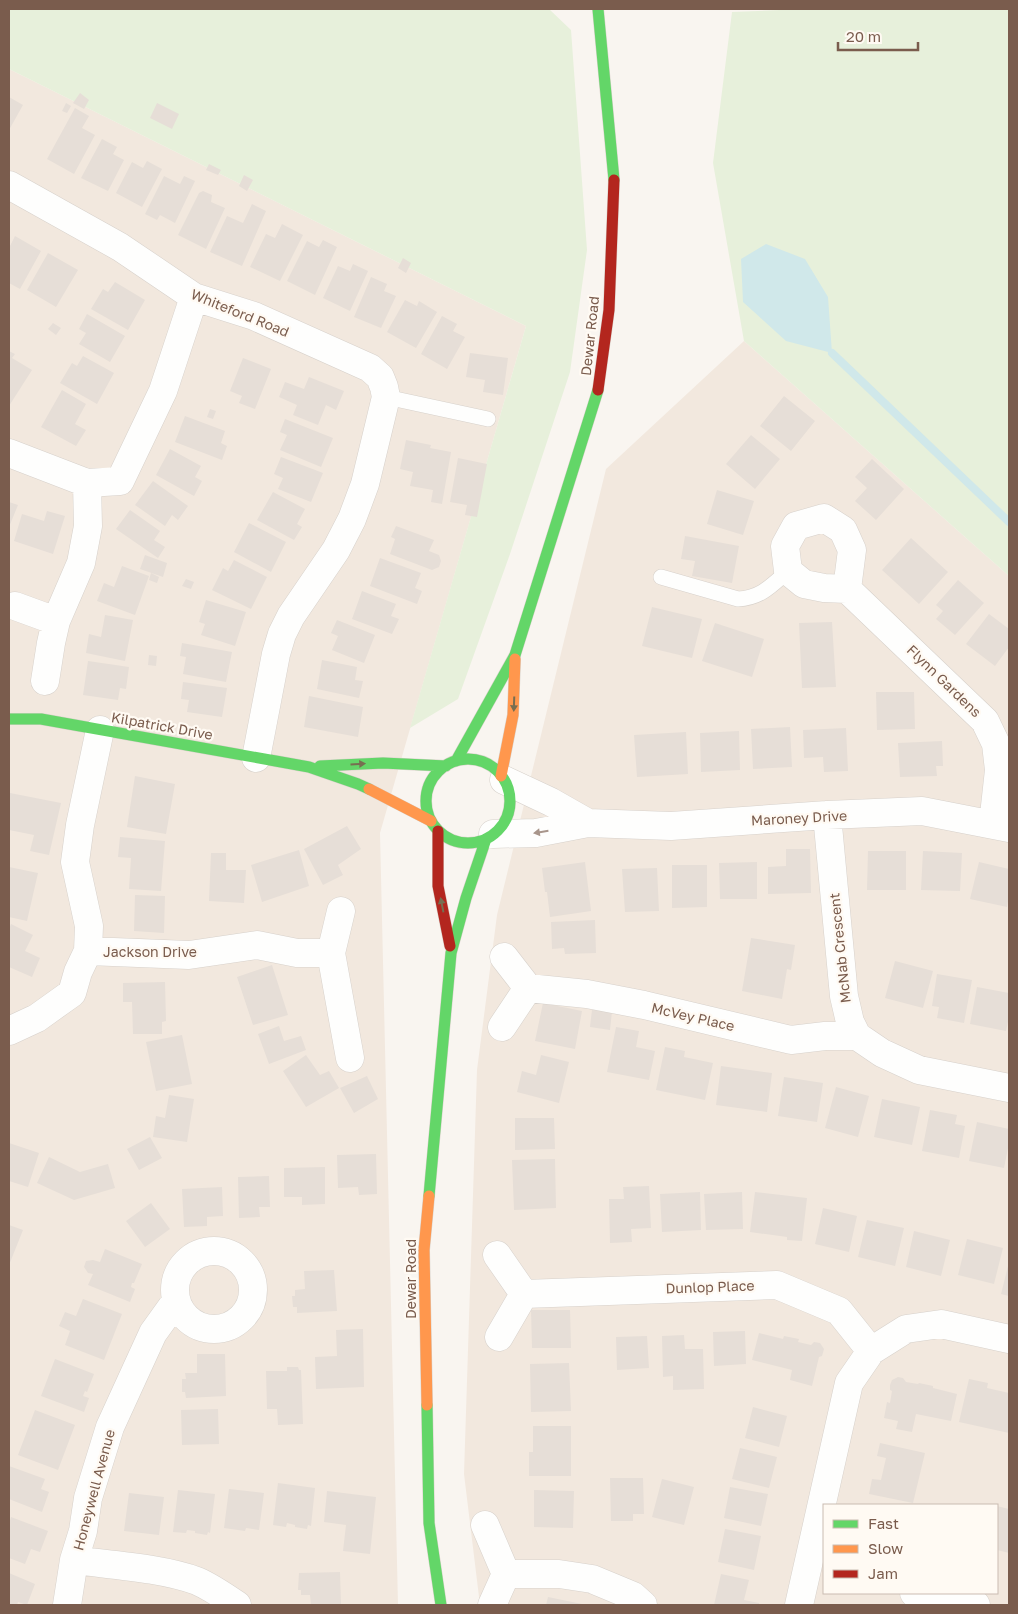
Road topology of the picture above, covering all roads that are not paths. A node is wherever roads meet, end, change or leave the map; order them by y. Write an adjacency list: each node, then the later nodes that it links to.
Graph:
1 (598, 9): 13 (street, Dewar Road)
2 (9, 185): 3 (street, Whiteford Road)
3 (194, 297): 4 (street, Whiteford Road); 7 (street)
4 (386, 397): 5 (lane); 17 (street)
5 (488, 419)
6 (9, 453): 7 (street)
7 (88, 483): 12 (street)
8 (788, 571): 9 (lane); 10 (street); 10 (street)
9 (661, 577)
10 (847, 589): 24 (street, Flynn Gardens)
11 (15, 606): 12 (street)
12 (56, 621): 14 (street)
13 (515, 655): 18 (street, Dewar Road); 20 (street, Dewar Road, one-way to 20)
14 (45, 681)
15 (9, 719): 16 (street, Kilpatrick Drive)
16 (100, 730): 17 (street, Kilpatrick Drive); 28 (street, Jackson Drive)
17 (256, 758): 19 (street, Kilpatrick Drive)
18 (451, 763): 19 (street, Kilpatrick Drive, one-way to 18); 20 (street); 22 (street)
19 (309, 767): 22 (street, Kilpatrick Drive)
20 (503, 778): 23 (street, Maroney Drive); 26 (street)
21 (827, 815): 23 (street, Maroney Drive); 24 (street, Maroney Drive); 35 (street, McNab Crescent)
22 (431, 821): 25 (street)
23 (588, 823): 26 (street, Maroney Drive, one-way to 26)
24 (1001, 826)
25 (438, 831): 26 (street); 30 (street, Dewar Road, one-way to 25)
26 (490, 837): 30 (street, Dewar Road)
27 (341, 911): 29 (street)
28 (88, 951): 29 (street, Jackson Drive); 34 (street, Jackson Drive)
29 (331, 953): 36 (street)
30 (451, 953): 53 (street, Dewar Road)
31 (504, 956): 32 (street)
32 (528, 988): 33 (street); 35 (street, McVey Place)
33 (502, 1027)
34 (9, 1031)
35 (857, 1036): 37 (street)
36 (350, 1058)
37 (1009, 1088)
38 (498, 1255): 39 (street)
39 (524, 1294): 41 (street); 43 (street, Dunlop Place)
40 (176, 1301): 47 (street, Honeywell Avenue)
41 (499, 1337)
42 (1009, 1339): 43 (street)
43 (871, 1351): 44 (street)
44 (827, 1504)
45 (485, 1526): 49 (street)
46 (823, 1528): 48 (street)
47 (74, 1560): 51 (street, Honeywell Avenue); 52 (street)
48 (815, 1573): 56 (street)
49 (506, 1574): 54 (street); 55 (street)
50 (919, 1594): 57 (street)
51 (68, 1605)
52 (237, 1605)
53 (441, 1605)
54 (492, 1605)
55 (643, 1605)
56 (799, 1605)
57 (976, 1605)

